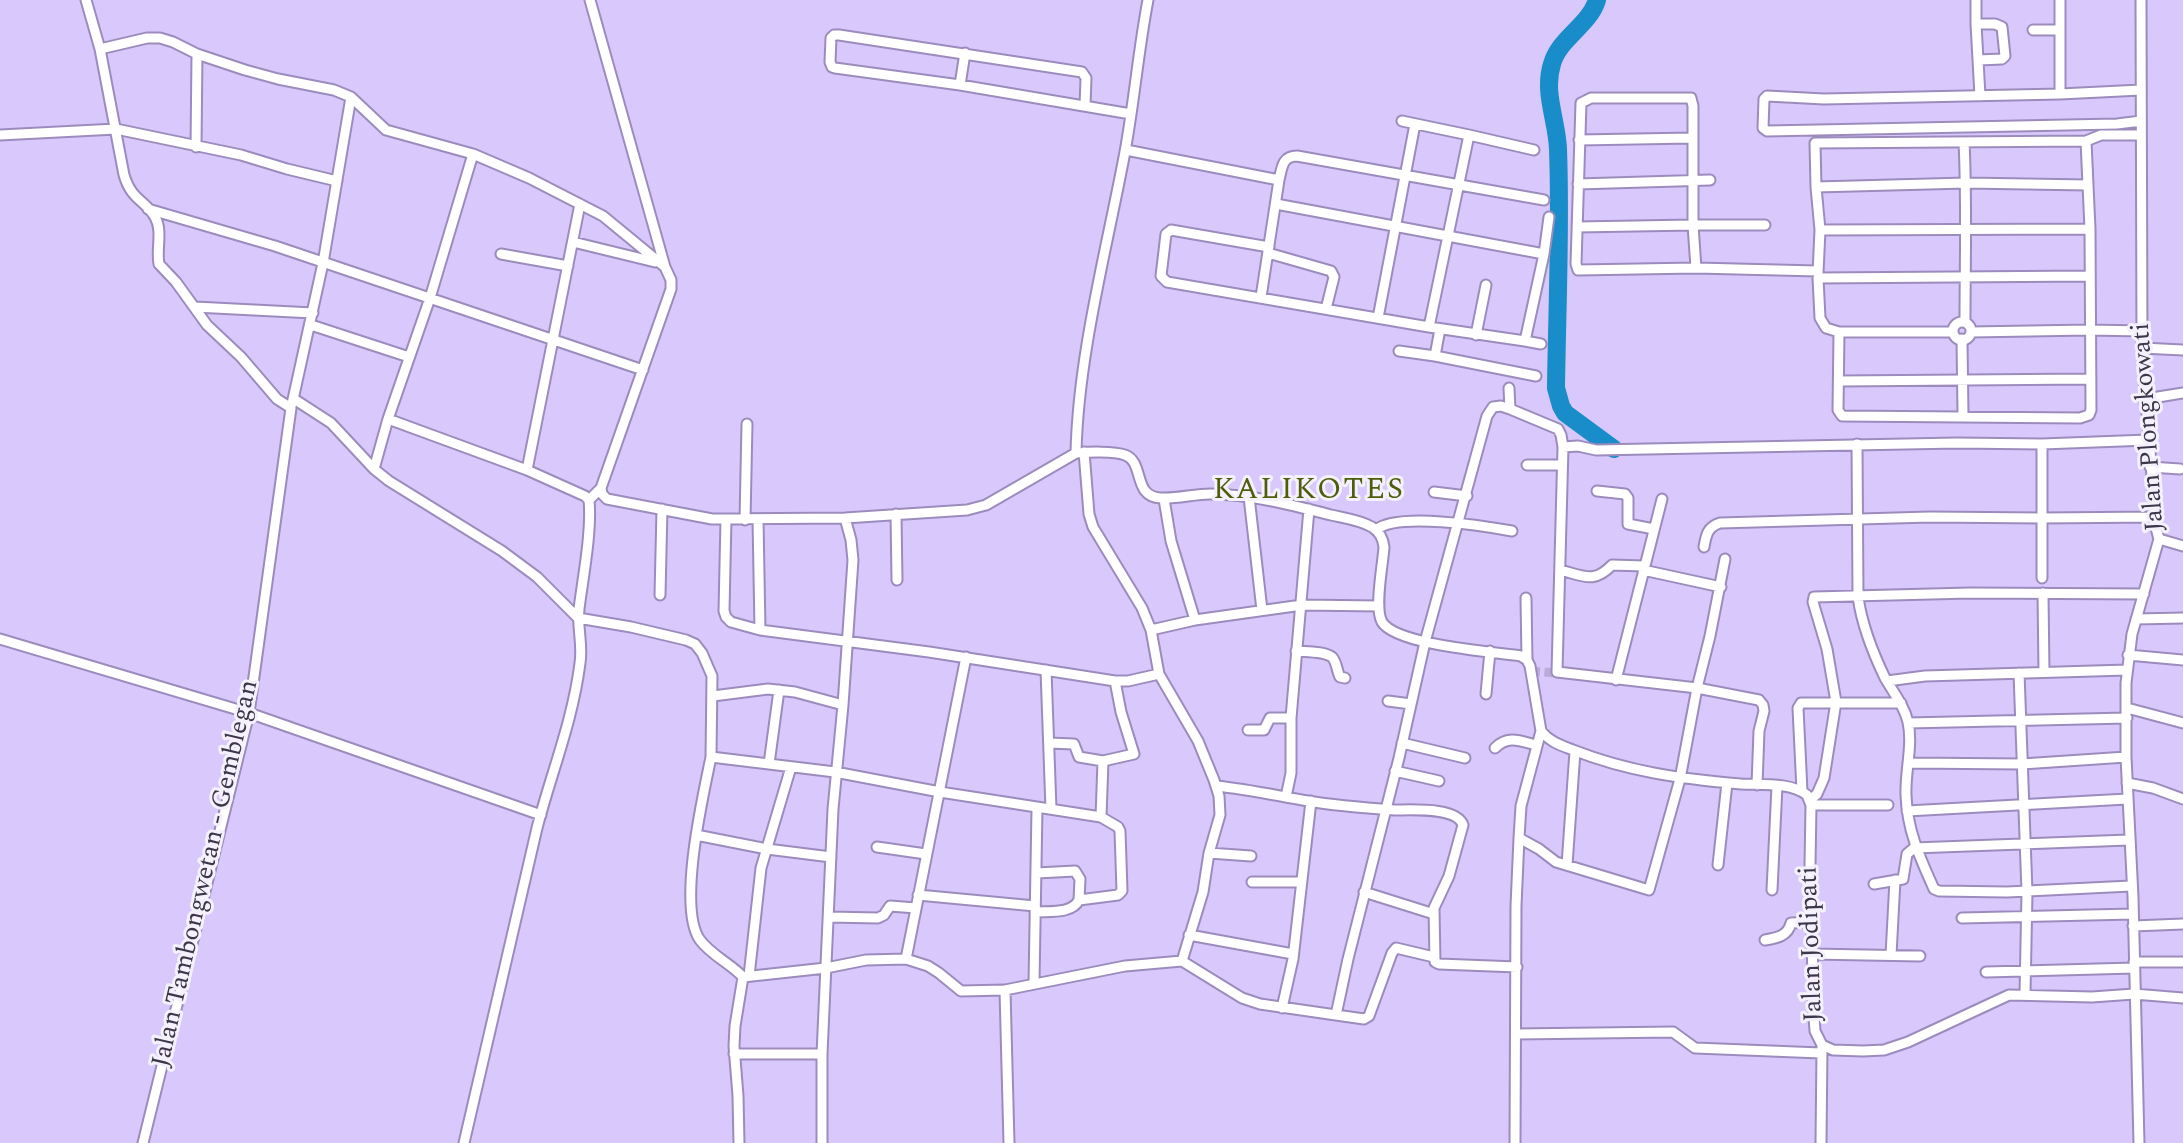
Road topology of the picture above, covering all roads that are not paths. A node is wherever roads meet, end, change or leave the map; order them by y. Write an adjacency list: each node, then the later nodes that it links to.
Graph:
1 (86, 0): 10 (street)
2 (590, 0): 64 (street)
3 (1148, 0): 20 (street)
4 (1976, 0): 7 (street)
5 (2060, 0): 9 (street)
6 (2141, 0): 15 (street, Jalan Plongkowati)
7 (1976, 24): 13 (street); 13 (street)
8 (2033, 30): 9 (street)
9 (2059, 30): 16 (street)
10 (100, 49): 12 (street); 24 (street)
11 (965, 53): 14 (street); 14 (street); 19 (street)
12 (197, 54): 18 (street); 32 (street)
13 (1978, 60): 17 (street)
14 (960, 85): 19 (street)
15 (2141, 90): 16 (street); 22 (street, Jalan Plongkowati)
16 (2060, 94): 17 (street)
17 (1980, 96): 22 (street)
18 (351, 97): 35 (street); 39 (street, Jalan Tambongwetan - Gemblegan)
19 (1085, 106): 20 (street)
20 (1131, 114): 33 (street)
21 (1402, 121): 23 (street)
22 (2141, 121): 27 (street, Jalan Plongkowati)
23 (1415, 124): 26 (street); 36 (street)
24 (116, 129): 25 (street); 32 (street); 49 (street)
25 (0, 135)
26 (1469, 135): 34 (street); 42 (street)
27 (2141, 135): 30 (street); 82 (street, Jalan Plongkowati)
28 (1692, 138): 29 (street); 29 (street); 40 (street)
29 (1579, 140): 43 (street)
30 (2086, 141): 31 (street); 44 (street)
31 (1964, 142): 41 (street); 45 (street)
32 (196, 147): 39 (street)
33 (1126, 150): 37 (street); 113 (street)
34 (1534, 150)
35 (473, 154): 47 (street); 72 (street)
36 (1405, 176): 37 (street); 42 (street); 53 (street)
37 (1279, 180): 48 (street)
38 (1710, 180): 40 (street)
39 (337, 181): 63 (street, Jalan Tambongwetan - Gemblegan)
40 (1693, 181): 43 (street); 51 (street)
41 (1966, 183): 44 (street); 45 (street); 55 (street)
42 (1458, 184): 46 (street); 58 (street)
43 (1578, 184): 54 (street)
44 (2088, 185): 56 (street)
45 (1816, 187): 57 (street)
46 (1544, 200)
47 (580, 204): 59 (street); 64 (street)
48 (1276, 204): 53 (street); 60 (street)
49 (148, 209): 63 (street); 73 (street)
50 (1549, 217): 62 (street)
51 (1693, 225): 52 (street); 54 (street); 66 (street)
52 (1765, 225)
53 (1394, 227): 58 (street); 76 (street)
54 (1577, 227): 66 (street)
55 (1966, 229): 56 (street); 57 (street); 68 (street)
56 (2090, 229): 69 (street)
57 (1820, 230): 67 (street)
58 (1449, 237): 62 (street); 79 (street)
59 (573, 242): 64 (street); 65 (street)
60 (1269, 250): 71 (street); 71 (street); 74 (street)
61 (501, 254): 65 (street)
62 (1544, 254): 89 (street)
63 (323, 263): 72 (street); 75 (street, Jalan Tambongwetan - Gemblegan)
64 (662, 265): 96 (street)
65 (568, 266): 88 (street)
66 (1696, 268): 67 (street)
67 (1815, 273): 68 (street); 83 (street)
68 (1963, 274): 69 (street); 77 (street)
69 (2090, 276): 81 (street)
70 (1486, 285): 86 (street)
71 (1261, 297): 74 (street)
72 (430, 298): 88 (street); 95 (street)
73 (195, 307): 75 (street); 104 (street)
74 (1326, 309): 76 (street)
75 (313, 313): 78 (street, Jalan Tambongwetan - Gemblegan)
76 (1378, 318): 79 (street)
77 (1962, 322): 84 (street); 85 (street)
78 (311, 325): 95 (street); 104 (street, Jalan Tambongwetan - Gemblegan)
79 (1429, 327): 80 (street)
80 (1440, 329): 86 (street); 94 (street)
81 (2089, 330): 82 (street); 85 (street); 99 (street)
82 (2143, 331): 91 (street, Jalan Plongkowati)
83 (1839, 332): 84 (street); 100 (street)
84 (1953, 332): 87 (street)
85 (1971, 332): 87 (street)
86 (1476, 335): 89 (street)
87 (1962, 339): 98 (street)
88 (555, 340): 96 (street); 119 (street)
89 (1525, 341): 90 (street)
90 (1541, 344)
91 (2142, 348): 92 (street); 103 (street, Jalan Plongkowati)
92 (2183, 350)
93 (1399, 351): 94 (street)
94 (1435, 356): 97 (street)
95 (409, 357): 107 (street)
96 (643, 370): 120 (street)
97 (1536, 376)
98 (1962, 379): 99 (street); 100 (street); 106 (street)
99 (2090, 379): 106 (street)
100 (1839, 381): 106 (street)
101 (1509, 388): 105 (street)
102 (2183, 393): 103 (street)
103 (2145, 403): 109 (street, Jalan Plongkowati)
104 (293, 404): 117 (street); 192 (street, Jalan Tambongwetan - Gemblegan)
105 (1510, 409): 112 (street); 123 (street)
106 (1963, 416)
107 (388, 419): 117 (street); 119 (street)
108 (747, 424): 137 (street)
109 (2148, 440): 111 (street); 116 (street, Jalan Plongkowati)
110 (1857, 444): 111 (street); 112 (street); 133 (street)
111 (2042, 444): 134 (street)
112 (1563, 447): 115 (street)
113 (1080, 453): 125 (street); 130 (street); 164 (street)
114 (1527, 465): 115 (street)
115 (1562, 465): 147 (street)
116 (2150, 467): 118 (street); 131 (street, Jalan Plongkowati)
117 (374, 469): 159 (street)
118 (2180, 469)
119 (527, 470): 127 (street)
120 (601, 488): 127 (street); 128 (street)
121 (1597, 491): 139 (street)
122 (1434, 492): 123 (street)
123 (1467, 496): 138 (street)
124 (1249, 497): 125 (street); 129 (street); 158 (street)
125 (1164, 499): 162 (street)
126 (1662, 499): 139 (street)
127 (589, 500): 159 (street)
128 (662, 509): 135 (street); 153 (street)
129 (1309, 509): 140 (street); 156 (street)
130 (896, 514): 132 (street); 149 (street)
131 (2155, 517): 134 (street); 142 (street, Jalan Plongkowati)
132 (845, 518): 136 (street); 166 (street)
133 (1858, 518): 134 (street); 144 (street); 154 (street)
134 (2042, 518): 148 (street)
135 (726, 519): 137 (street); 163 (street)
136 (758, 519): 137 (street); 163 (street)
137 (745, 520)
138 (1459, 524): 140 (street); 141 (street); 167 (street)
139 (1654, 529): 146 (street)
140 (1376, 530): 157 (street)
141 (1512, 531)
142 (2159, 539): 143 (street); 152 (street, Jalan Plongkowati)
143 (2183, 546)
144 (1704, 547)
145 (1725, 559): 150 (street)
146 (1643, 568): 147 (street); 150 (street); 180 (street)
147 (1560, 570): 180 (street)
148 (2042, 578)
149 (897, 580)
150 (1721, 587): 183 (street)
151 (2043, 593): 152 (street); 154 (street); 176 (street)
152 (2144, 594): 161 (street, Jalan Plongkowati)
153 (660, 595)
154 (1858, 597): 182 (street); 188 (street)
155 (1526, 598): 172 (street)
156 (1302, 605): 157 (street); 158 (street); 168 (street)
157 (1379, 606): 167 (street)
158 (1262, 610): 162 (street)
159 (578, 618): 186 (street); 235 (street)
160 (2183, 618): 161 (street)
161 (2136, 619): 170 (street, Jalan Plongkowati)
162 (1195, 620): 164 (street)
163 (760, 630): 166 (street)
164 (1151, 630): 178 (street)
165 (0, 639): 192 (street)
166 (847, 641): 171 (street); 191 (street)
167 (1425, 642): 169 (street); 190 (street)
168 (1296, 651): 179 (street); 194 (street)
169 (1490, 651): 172 (street); 185 (street)
170 (2128, 655): 173 (street); 175 (street, Jalan Plongkowati)
171 (966, 657): 174 (street); 223 (street)
172 (1527, 660): 199 (street)
173 (2183, 660)
174 (1046, 670): 181 (street); 200 (street)
175 (2127, 670): 176 (street); 193 (street, Jalan Plongkowati)
176 (2044, 672): 177 (street)
177 (2019, 673): 182 (street); 195 (street)
178 (1159, 674): 181 (street); 220 (street)
179 (1345, 678)
180 (1616, 680): 183 (street)
181 (1115, 681): 208 (street)
182 (1887, 681): 189 (street)
183 (1697, 688): 215 (street); 219 (street)
184 (779, 690): 186 (street); 191 (street); 210 (street)
185 (1486, 694)
186 (713, 696): 205 (street)
187 (1388, 701): 190 (street)
188 (1836, 702): 189 (street); 222 (street); 228 (street)
189 (1901, 703): 196 (street)
190 (1411, 704): 201 (street)
191 (843, 705): 214 (street)
192 (249, 713): 235 (street); 298 (street, Jalan Tambongwetan - Gemblegan)
193 (2127, 713): 195 (street); 197 (street); 206 (street, Jalan Plongkowati)
194 (1291, 718): 198 (street); 224 (street)
195 (2019, 721): 196 (street); 211 (street)
196 (1908, 723): 209 (street)
197 (2183, 723)
198 (1248, 730)
199 (1541, 731): 202 (street); 204 (street)
200 (1049, 743): 208 (street); 232 (street)
201 (1402, 743): 207 (street); 213 (street)
202 (1536, 745): 203 (street); 238 (street)
203 (1495, 748)
204 (1575, 751): 215 (street); 248 (street)
205 (711, 757): 210 (street); 237 (street)
206 (2126, 757): 211 (street); 218 (street, Jalan Plongkowati)
207 (1465, 758)
208 (1103, 761): 236 (street)
209 (1909, 763): 211 (street); 234 (street)
210 (769, 764): 212 (street)
211 (2022, 764): 229 (street)
212 (791, 767): 214 (street); 243 (street)
213 (1395, 771): 216 (street); 233 (street)
214 (835, 772): 223 (street); 247 (street)
215 (1680, 779): 217 (street); 248 (street)
216 (1439, 781)
217 (1727, 783): 219 (street); 249 (street)
218 (2127, 783): 225 (street, Jalan Plongkowati); 226 (street)
219 (1757, 785): 221 (street)
220 (1216, 786): 224 (street); 244 (street)
221 (1777, 786): 222 (street); 256 (street)
222 (1802, 791): 228 (street)
223 (940, 792): 231 (street); 245 (street)
224 (1286, 797): 227 (street)
225 (2127, 799): 229 (street); 239 (street, Jalan Plongkowati)
226 (2183, 799)
227 (1311, 801): 233 (street); 253 (street)
228 (1810, 802): 230 (street); 268 (street, Jalan Jodipati)
229 (2023, 804): 234 (street); 240 (street)
230 (1888, 805)
231 (1037, 808): 232 (street); 250 (street)
232 (1051, 809): 236 (street)
233 (1385, 809): 257 (street); 263 (street)
234 (1907, 811): 242 (street)
235 (541, 815): 299 (street)
236 (1101, 817): 260 (street)
237 (696, 835): 243 (street); 286 (street)
238 (1519, 838): 248 (street); 282 (street)
239 (2129, 840): 240 (street); 255 (street, Jalan Plongkowati)
240 (2024, 844): 242 (street); 258 (street)
241 (877, 847): 245 (street)
242 (1913, 848): 251 (street); 258 (street)
243 (767, 849): 247 (street); 286 (street)
244 (1209, 853): 246 (street); 271 (street)
245 (926, 854): 259 (street)
246 (1251, 856)
247 (831, 857): 265 (street)
248 (1567, 865)
249 (1718, 865)
250 (1037, 873): 260 (street); 262 (street)
251 (1895, 880): 254 (street); 275 (street)
252 (1252, 882): 253 (street)
253 (1300, 882): 273 (street)
254 (1874, 884)
255 (2131, 886): 258 (street); 264 (street, Jalan Plongkowati)
256 (1772, 890)
257 (1364, 892): 263 (street); 293 (street)
258 (2027, 892): 266 (street)
259 (918, 895): 261 (street); 262 (street)
260 (1079, 900): 262 (street)
261 (916, 908): 265 (street); 278 (street)
262 (1035, 909): 287 (street)
263 (1434, 914): 277 (street)
264 (2133, 914): 266 (street); 270 (street, Jalan Plongkowati)
265 (829, 917): 283 (street)
266 (2026, 917): 267 (street); 284 (street)
267 (1962, 918)
268 (1812, 922): 272 (street); 274 (street, Jalan Jodipati)
269 (2183, 924): 270 (street)
270 (2133, 926): 281 (street, Jalan Plongkowati)
271 (1189, 935): 273 (street); 279 (street)
272 (1765, 940)
273 (1293, 954): 292 (street)
274 (1812, 954): 275 (street); 295 (street, Jalan Jodipati)
275 (1891, 955): 276 (street)
276 (1920, 956)
277 (1434, 957): 282 (street); 293 (street)
278 (906, 959): 283 (street); 288 (street)
279 (1182, 961): 287 (street); 292 (street)
280 (2183, 962): 281 (street)
281 (2134, 965): 284 (street); 290 (street, Jalan Plongkowati)
282 (1517, 967): 294 (street)
283 (826, 968): 286 (street); 297 (street)
284 (2025, 971): 285 (street); 289 (street)
285 (1986, 972)
286 (746, 976): 296 (street)
287 (1034, 983): 288 (street)
288 (1005, 990): 302 (street)
289 (2025, 994): 290 (street, Jalan Jodipati); 295 (street, Jalan Jodipati)
290 (2134, 994): 291 (street, Jalan Jodipati); 305 (street, Jalan Plongkowati)
291 (2183, 998)
292 (1282, 1008): 293 (street)
293 (1336, 1015)
294 (1516, 1034): 295 (street); 303 (street)
295 (1822, 1049): 304 (street)
296 (734, 1054): 297 (street); 300 (street)
297 (822, 1054): 301 (street)
298 (143, 1143)
299 (464, 1143)
300 (739, 1143)
301 (822, 1143)
302 (1009, 1143)
303 (1515, 1143)
304 (1821, 1143)
305 (2139, 1143)

